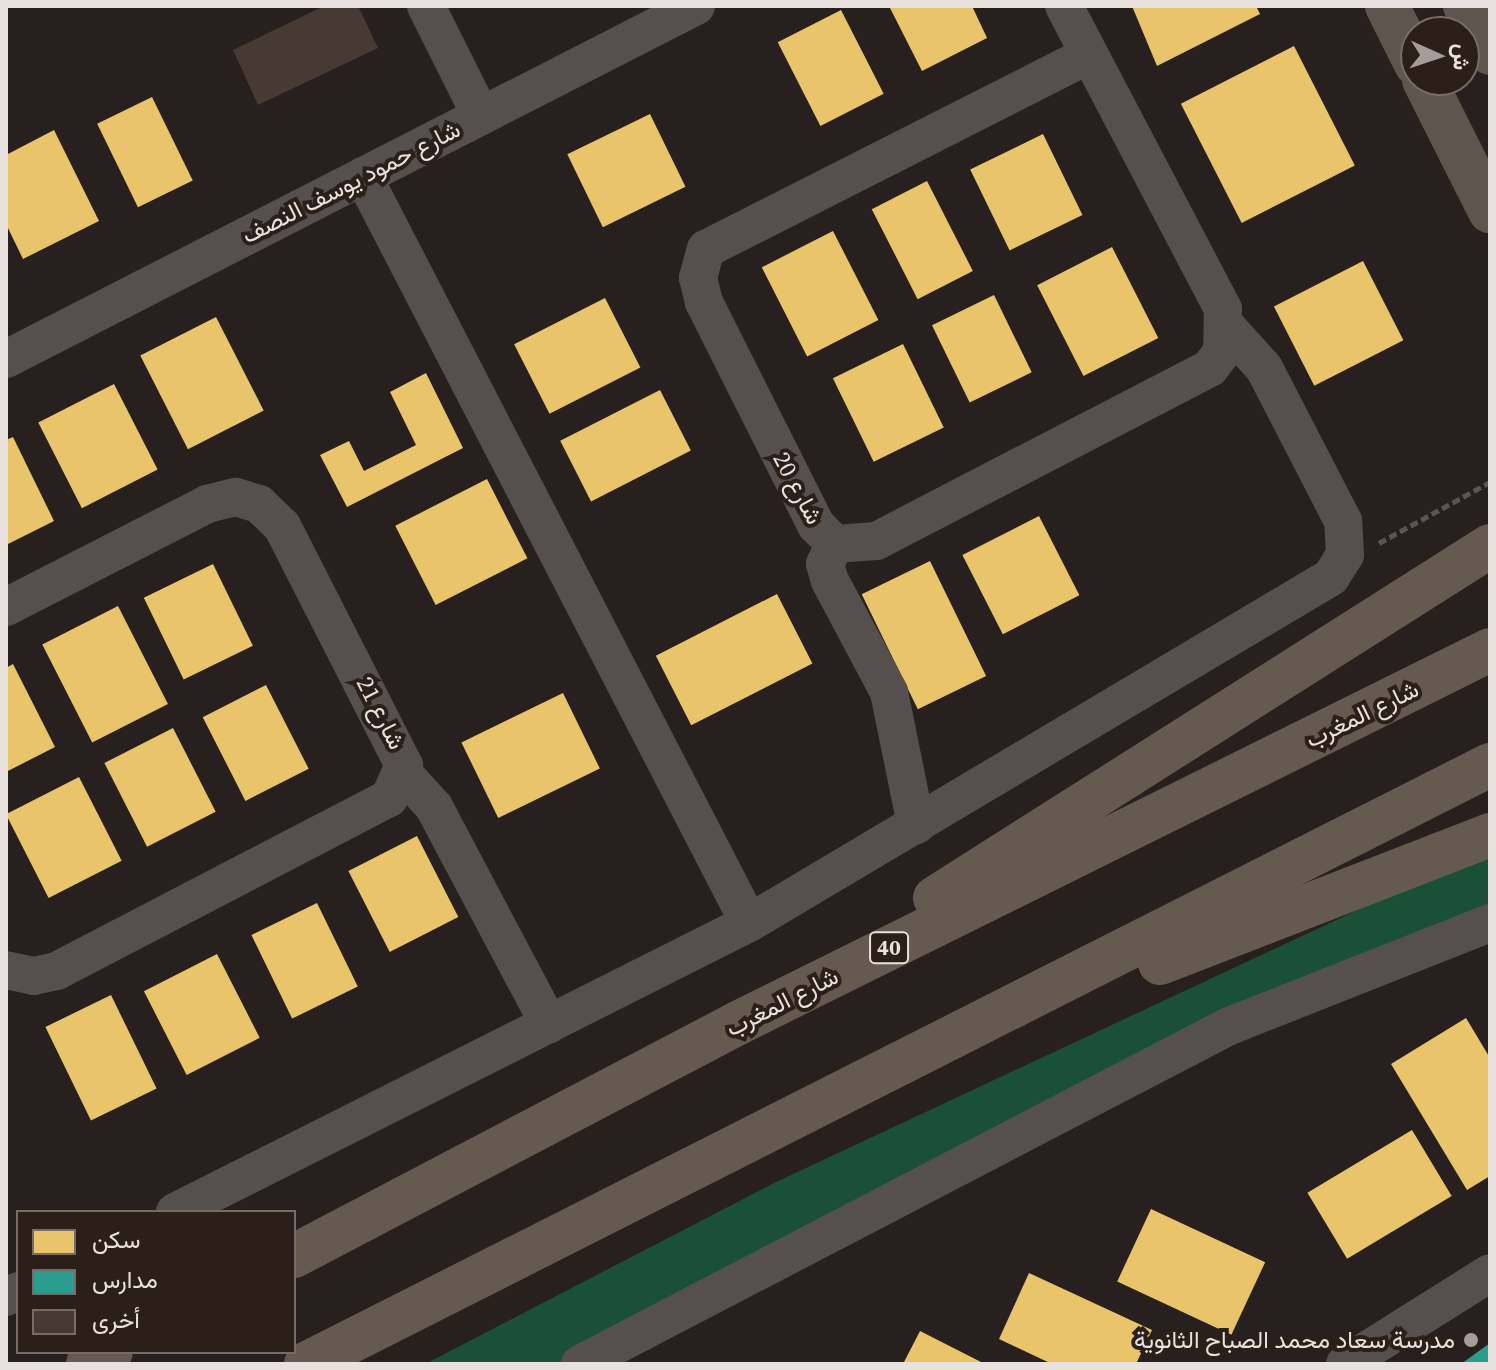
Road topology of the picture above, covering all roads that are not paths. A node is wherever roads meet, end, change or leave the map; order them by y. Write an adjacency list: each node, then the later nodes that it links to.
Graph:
1 (426, 6): 10 (street)
2 (696, 6): 10 (street, شارع حمود يوسف النصف)
3 (1064, 6): 8 (street)
4 (1387, 6): 6 (main road)
5 (1465, 6): 7 (main road)
6 (1400, 32)
7 (1490, 53)
8 (1089, 55): 13 (street); 15 (street, شارع 20)
9 (1432, 96): 12 (main road)
10 (481, 116): 11 (street, شارع حمود يوسف النصف)
11 (363, 176): 14 (street, شارع حمود يوسف النصف); 23 (street)
12 (1490, 211)
13 (1227, 327): 15 (street, شارع 20); 21 (street)
14 (6, 359)
15 (835, 544): 21 (street)
16 (1490, 546): 26 (highway)
17 (6, 607): 20 (street, شارع 21)
18 (1490, 650): 26 (highway, شارع المغرب / 40)
19 (1490, 765): 28 (highway)
20 (404, 774): 25 (street, شارع 21); 27 (street)
21 (916, 825): 23 (street)
22 (1490, 835): 28 (highway)
23 (749, 923): 27 (street)
24 (1490, 923): 35 (street)
25 (6, 970)
26 (738, 1023): 30 (highway, شارع المغرب / 40)
27 (549, 1024): 29 (street)
28 (782, 1124): 34 (highway)
29 (179, 1210)
30 (296, 1255)
31 (1490, 1273): 36 (street)
32 (107, 1354): 33 (highway)
33 (88, 1364)
34 (306, 1364)
35 (580, 1364)
36 (1345, 1364)

